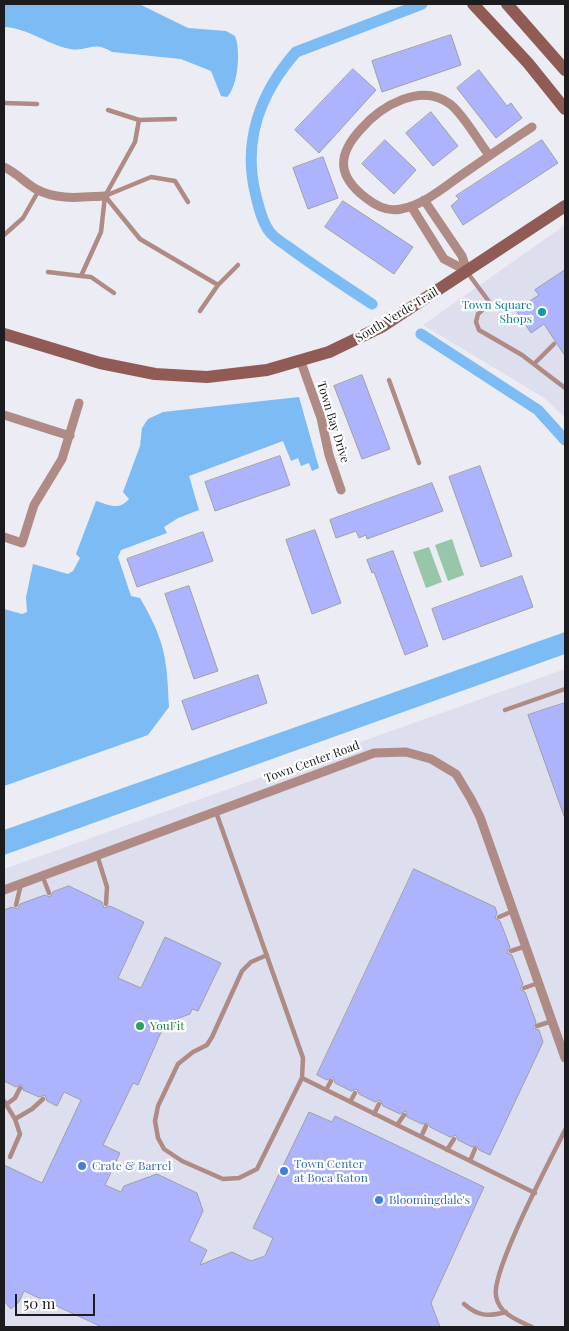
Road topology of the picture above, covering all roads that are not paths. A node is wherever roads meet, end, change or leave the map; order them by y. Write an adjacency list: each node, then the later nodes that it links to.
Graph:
1 (473, 4): 6 (street)
2 (507, 4): 3 (street)
3 (565, 70)
4 (4, 103): 5 (lane)
5 (37, 104)
6 (565, 109)
7 (108, 110): 9 (lane)
8 (175, 119): 9 (lane)
9 (139, 120): 14 (lane)
10 (532, 127): 11 (street)
11 (489, 156): 15 (street); 17 (street)
12 (4, 167): 13 (street)
13 (39, 190): 14 (street); 19 (lane)
14 (106, 196): 16 (lane); 23 (lane); 24 (lane)
15 (424, 200): 17 (street); 21 (street)
16 (188, 202)
17 (411, 206): 21 (street)
18 (565, 206): 21 (street, South Verde Trail)
19 (4, 236)
20 (238, 264): 24 (lane)
21 (466, 271): 29 (street, South Verde Trail); 30 (lane)
22 (48, 272): 23 (lane)
23 (81, 276): 25 (lane)
24 (218, 285): 26 (lane)
25 (114, 293)
26 (200, 311)
27 (4, 334): 29 (street, South Verde Trail)
28 (554, 344): 30 (lane)
29 (301, 362): 37 (street, Town Bay Drive)
30 (534, 364): 32 (lane)
31 (389, 380): 36 (lane)
32 (565, 388)
33 (79, 403): 35 (street)
34 (4, 415): 35 (street)
35 (70, 436): 38 (street)
36 (419, 463)
37 (341, 490)
38 (4, 537)
39 (565, 689): 40 (lane)
40 (505, 710)
41 (215, 810): 42 (street, Town Center Road); 49 (street, Town Center Road); 53 (lane)
42 (97, 855): 43 (street, Town Center Road); 47 (lane)
43 (42, 875): 44 (street, Town Center Road); 46 (lane)
44 (21, 883): 45 (street, Town Center Road); 48 (lane)
45 (4, 890)
46 (49, 893)
47 (106, 904)
48 (16, 905)
49 (513, 911): 50 (lane); 51 (street, Town Center Road)
50 (499, 917)
51 (526, 946): 52 (lane); 54 (street, Town Center Road)
52 (511, 951)
53 (266, 955): 59 (lane); 59 (lane)
54 (538, 983): 55 (lane); 56 (street, Town Center Road)
55 (524, 988)
56 (552, 1021): 57 (lane); 58 (street, Town Center Road)
57 (537, 1026)
58 (565, 1058)
59 (302, 1078): 62 (lane)
60 (331, 1081): 62 (lane)
61 (20, 1088): 66 (lane)
62 (326, 1090): 65 (lane)
63 (355, 1093): 65 (lane)
64 (43, 1099): 70 (lane)
65 (350, 1102): 68 (lane)
66 (5, 1103): 70 (lane)
67 (379, 1104): 68 (lane)
68 (374, 1114): 71 (lane)
69 (404, 1115): 71 (lane)
70 (15, 1119): 78 (lane)
71 (397, 1125): 74 (lane)
72 (426, 1126): 74 (lane)
73 (565, 1130): 80 (lane)
74 (421, 1137): 77 (lane)
75 (454, 1139): 77 (lane)
76 (475, 1149): 79 (lane)
77 (447, 1150): 79 (lane)
78 (10, 1157)
79 (470, 1161): 80 (lane)
80 (535, 1193): 82 (lane)
81 (464, 1304): 82 (lane)
82 (506, 1312): 83 (lane)
83 (532, 1327)

